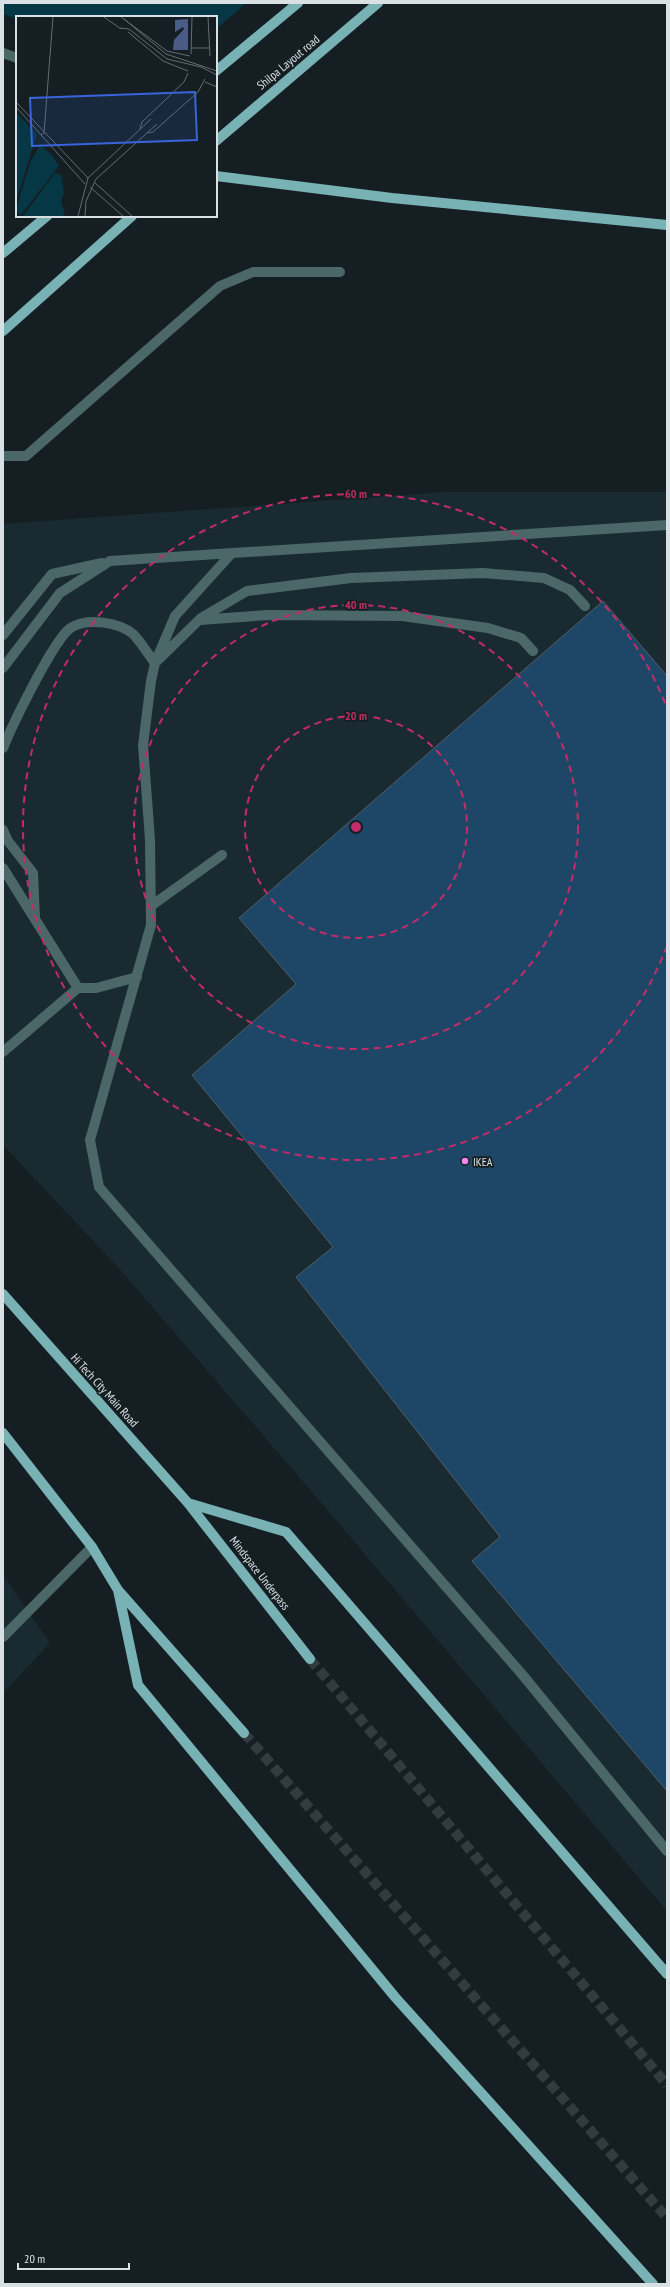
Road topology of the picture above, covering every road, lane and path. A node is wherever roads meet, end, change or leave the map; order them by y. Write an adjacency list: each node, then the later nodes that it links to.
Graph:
1 (298, 3): 5 (main road)
2 (378, 3): 6 (main road, Shilpa Layout road)
3 (3, 53): 4 (street)
4 (16, 58)
5 (217, 70)
6 (217, 140)
7 (217, 176): 10 (main road)
8 (46, 217): 11 (main road)
9 (131, 217): 13 (main road)
10 (667, 225)
11 (3, 253)
12 (340, 272): 14 (street)
13 (3, 331)
14 (3, 456)
15 (667, 526): 16 (street)
16 (231, 554): 17 (street); 22 (street)
17 (110, 561): 20 (street); 23 (street)
18 (585, 606): 19 (street)
19 (198, 620): 21 (street); 22 (street)
20 (3, 635)
21 (533, 651)
22 (155, 663): 24 (street); 28 (street)
23 (3, 668)
24 (3, 748)
25 (3, 830): 29 (street)
26 (222, 854): 28 (street)
27 (3, 868): 29 (street)
28 (151, 906): 30 (street)
29 (35, 920): 31 (street)
30 (137, 977): 31 (street); 41 (street)
31 (78, 988): 32 (street)
32 (3, 1052)
33 (3, 1294): 35 (main road, Hi Tech City Main Road)
34 (3, 1434): 36 (main road)
35 (188, 1503): 39 (main road, Mindspace Underpass); 42 (main road)
36 (92, 1547): 37 (main road); 38 (street)
37 (118, 1590): 40 (main road); 43 (main road)
38 (3, 1637)
39 (310, 1659)
40 (244, 1733)
41 (667, 1851)
42 (667, 1974)
43 (654, 2284)

